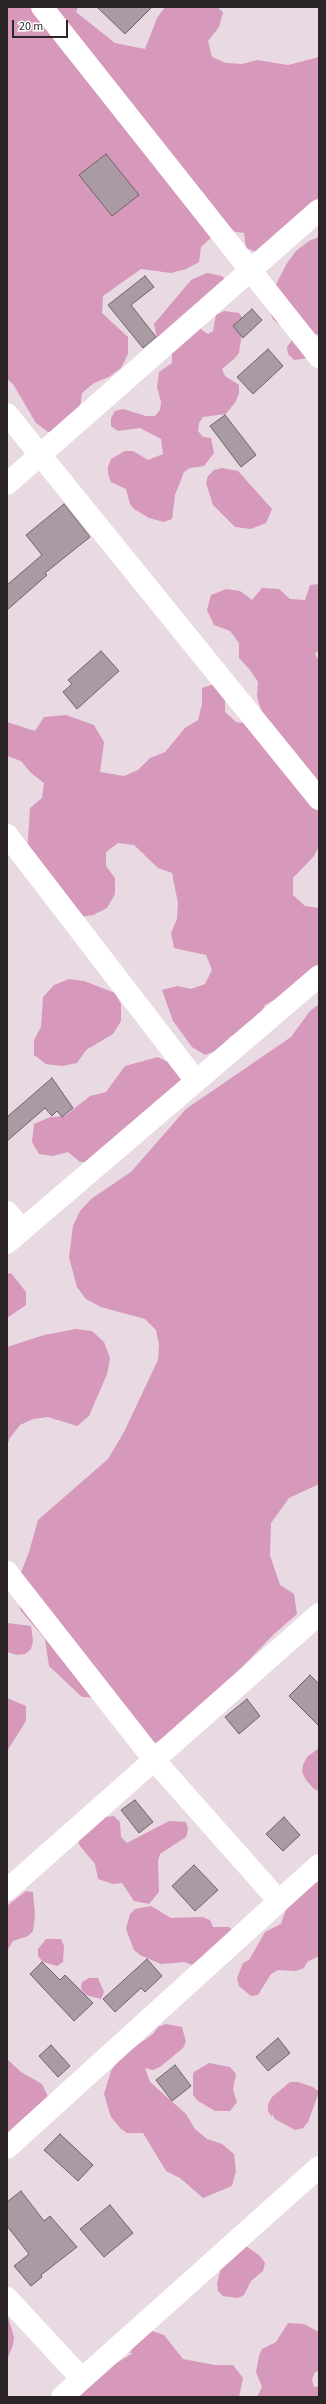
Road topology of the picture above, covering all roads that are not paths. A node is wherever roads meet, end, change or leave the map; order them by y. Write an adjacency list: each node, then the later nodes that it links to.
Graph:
1 (42, 7): 3 (street)
2 (319, 210): 3 (street)
3 (251, 271): 4 (street); 6 (street)
4 (319, 357)
5 (7, 414): 6 (street)
6 (40, 455): 7 (street); 8 (street)
7 (7, 484)
8 (319, 799)
9 (7, 835): 11 (street)
10 (319, 976): 11 (street)
11 (196, 1081): 13 (street)
12 (7, 1212): 13 (street)
13 (14, 1236)
14 (7, 1572): 16 (street)
15 (319, 1614): 16 (street)
16 (155, 1761): 18 (street); 19 (street)
17 (319, 1865): 19 (street)
18 (7, 1890)
19 (279, 1902): 20 (street)
20 (7, 2148)
21 (319, 2167): 23 (street)
22 (7, 2298): 23 (street)
23 (82, 2379): 24 (street)
24 (62, 2397)

